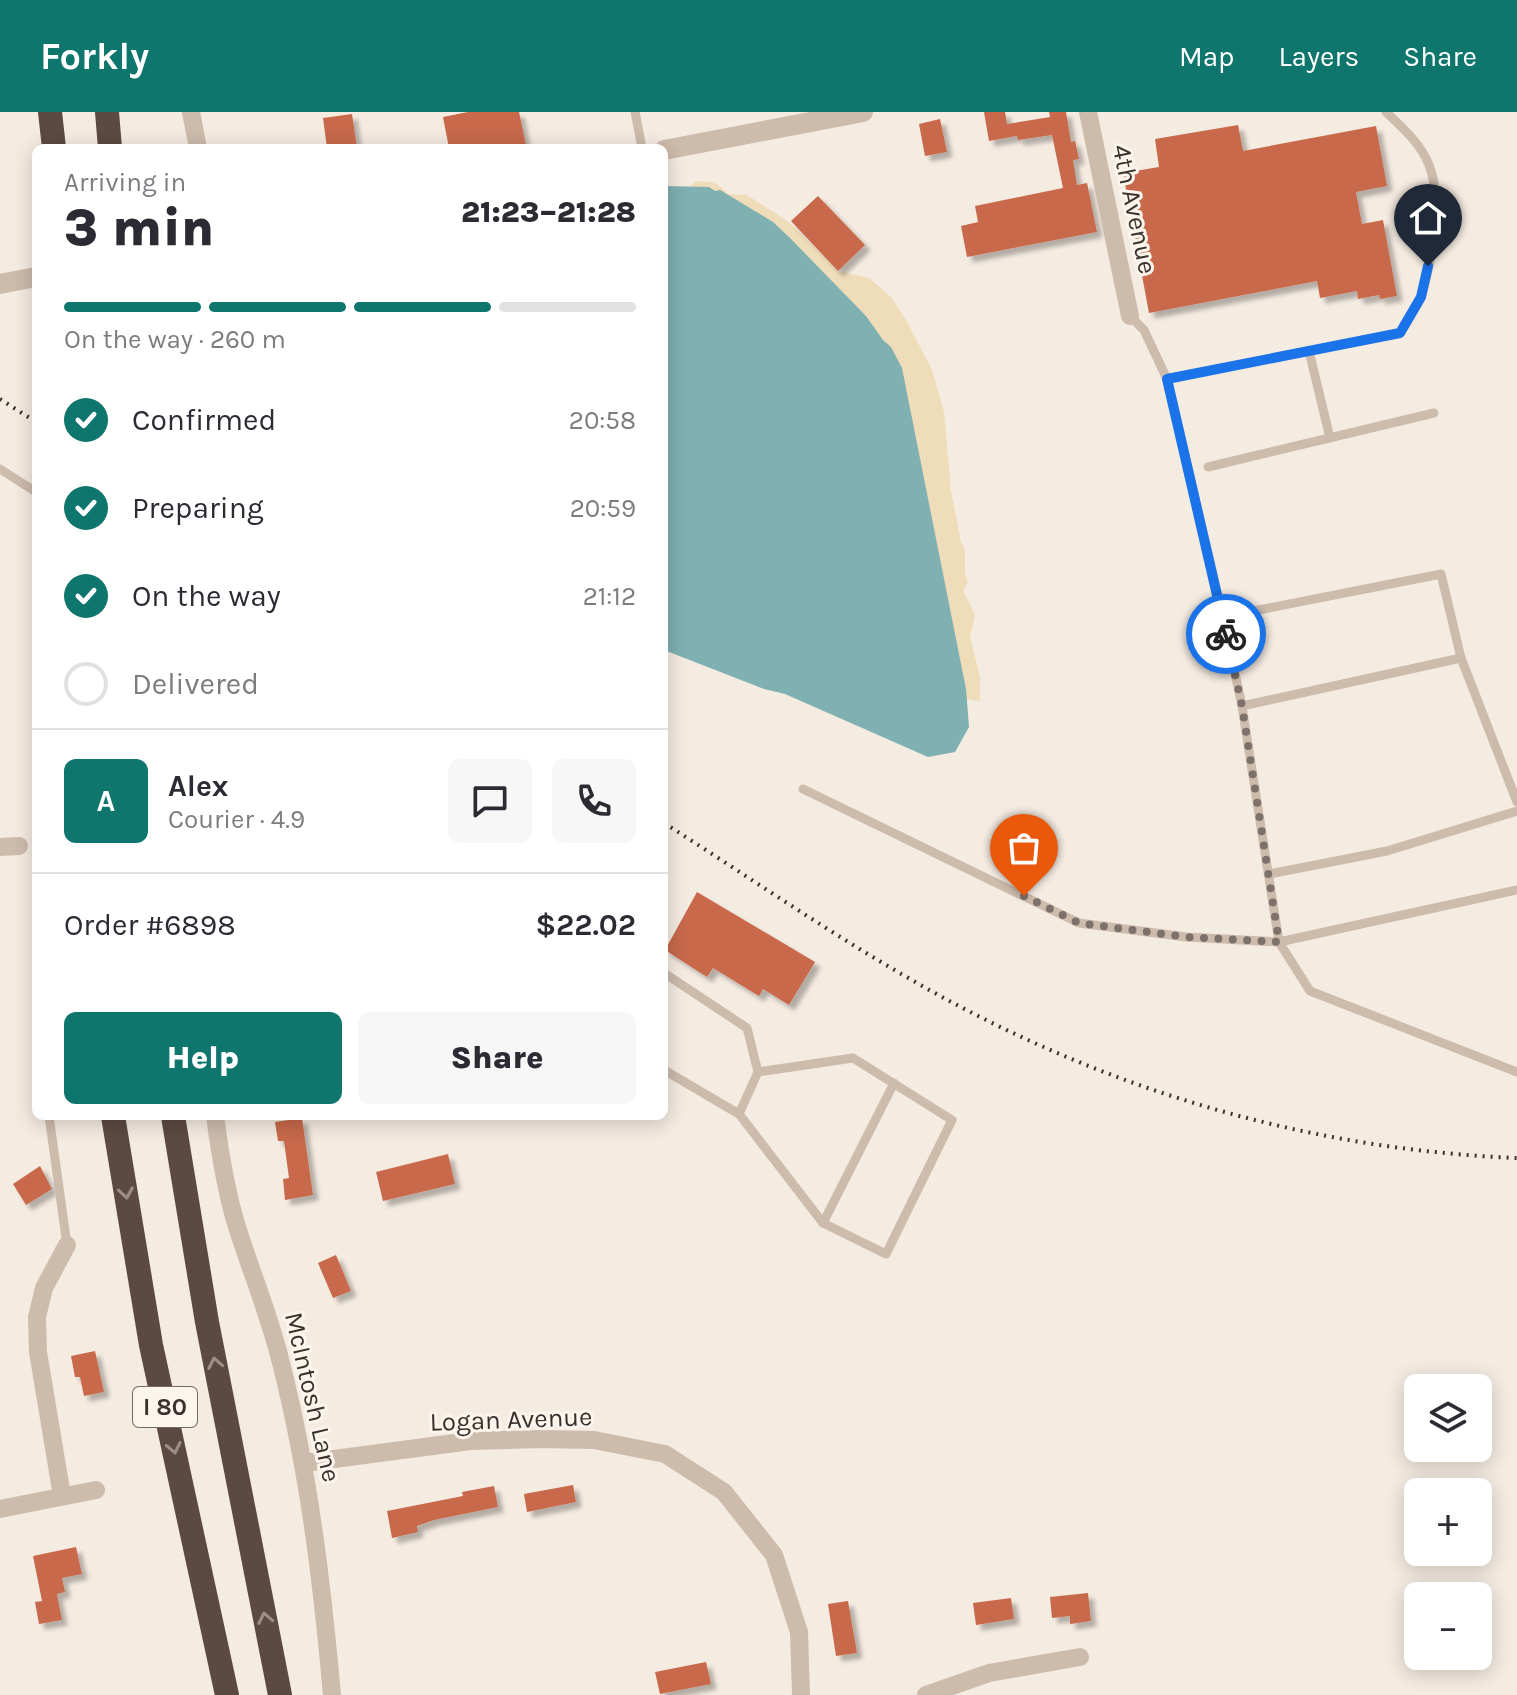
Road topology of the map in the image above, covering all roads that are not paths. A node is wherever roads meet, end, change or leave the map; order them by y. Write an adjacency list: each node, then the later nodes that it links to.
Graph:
1 (50, 112): 8 (highway)
2 (107, 112): 9 (highway)
3 (191, 112): 10 (street)
4 (635, 112): 11 (lane)
5 (860, 112): 12 (street)
6 (1088, 112): 15 (street, 4th Avenue)
7 (1386, 112): 16 (lane)
8 (54, 144)
9 (110, 144)
10 (197, 144)
11 (641, 144)
12 (668, 149)
13 (32, 278): 14 (street)
14 (0, 284)
15 (1130, 316): 17 (lane)
16 (1309, 351): 17 (lane); 19 (lane)
17 (1167, 379): 23 (lane)
18 (1434, 413): 19 (lane)
19 (1330, 438): 20 (lane)
20 (1208, 467)
21 (0, 469): 22 (lane)
22 (32, 489)
23 (1223, 617): 24 (lane); 25 (lane)
24 (1461, 658): 25 (lane); 27 (lane)
25 (1242, 706): 31 (lane)
26 (803, 789): 33 (lane)
27 (1517, 802)
28 (1517, 811): 31 (lane)
29 (19, 846): 30 (street)
30 (0, 847)
31 (1269, 874): 33 (lane)
32 (1517, 890): 33 (lane)
33 (1279, 942): 37 (lane)
34 (668, 976): 36 (lane)
35 (668, 1072): 39 (lane)
36 (758, 1072): 38 (lane); 39 (lane)
37 (1517, 1072)
38 (894, 1083): 44 (lane); 44 (lane)
39 (739, 1114): 44 (lane)
40 (50, 1120): 45 (lane)
41 (114, 1120): 51 (highway, I 80, one-way to 51)
42 (172, 1120): 52 (highway, I 80, one-way to 42)
43 (215, 1120): 46 (street, McIntosh Lane)
44 (823, 1223)
45 (67, 1245): 48 (street)
46 (304, 1463): 53 (street, McIntosh Lane); 54 (street, Logan Avenue)
47 (96, 1490): 48 (street)
48 (62, 1496): 49 (street)
49 (0, 1509)
50 (1080, 1657): 55 (street)
51 (227, 1695)
52 (280, 1695)
53 (332, 1695)
54 (801, 1695)
55 (926, 1695)

